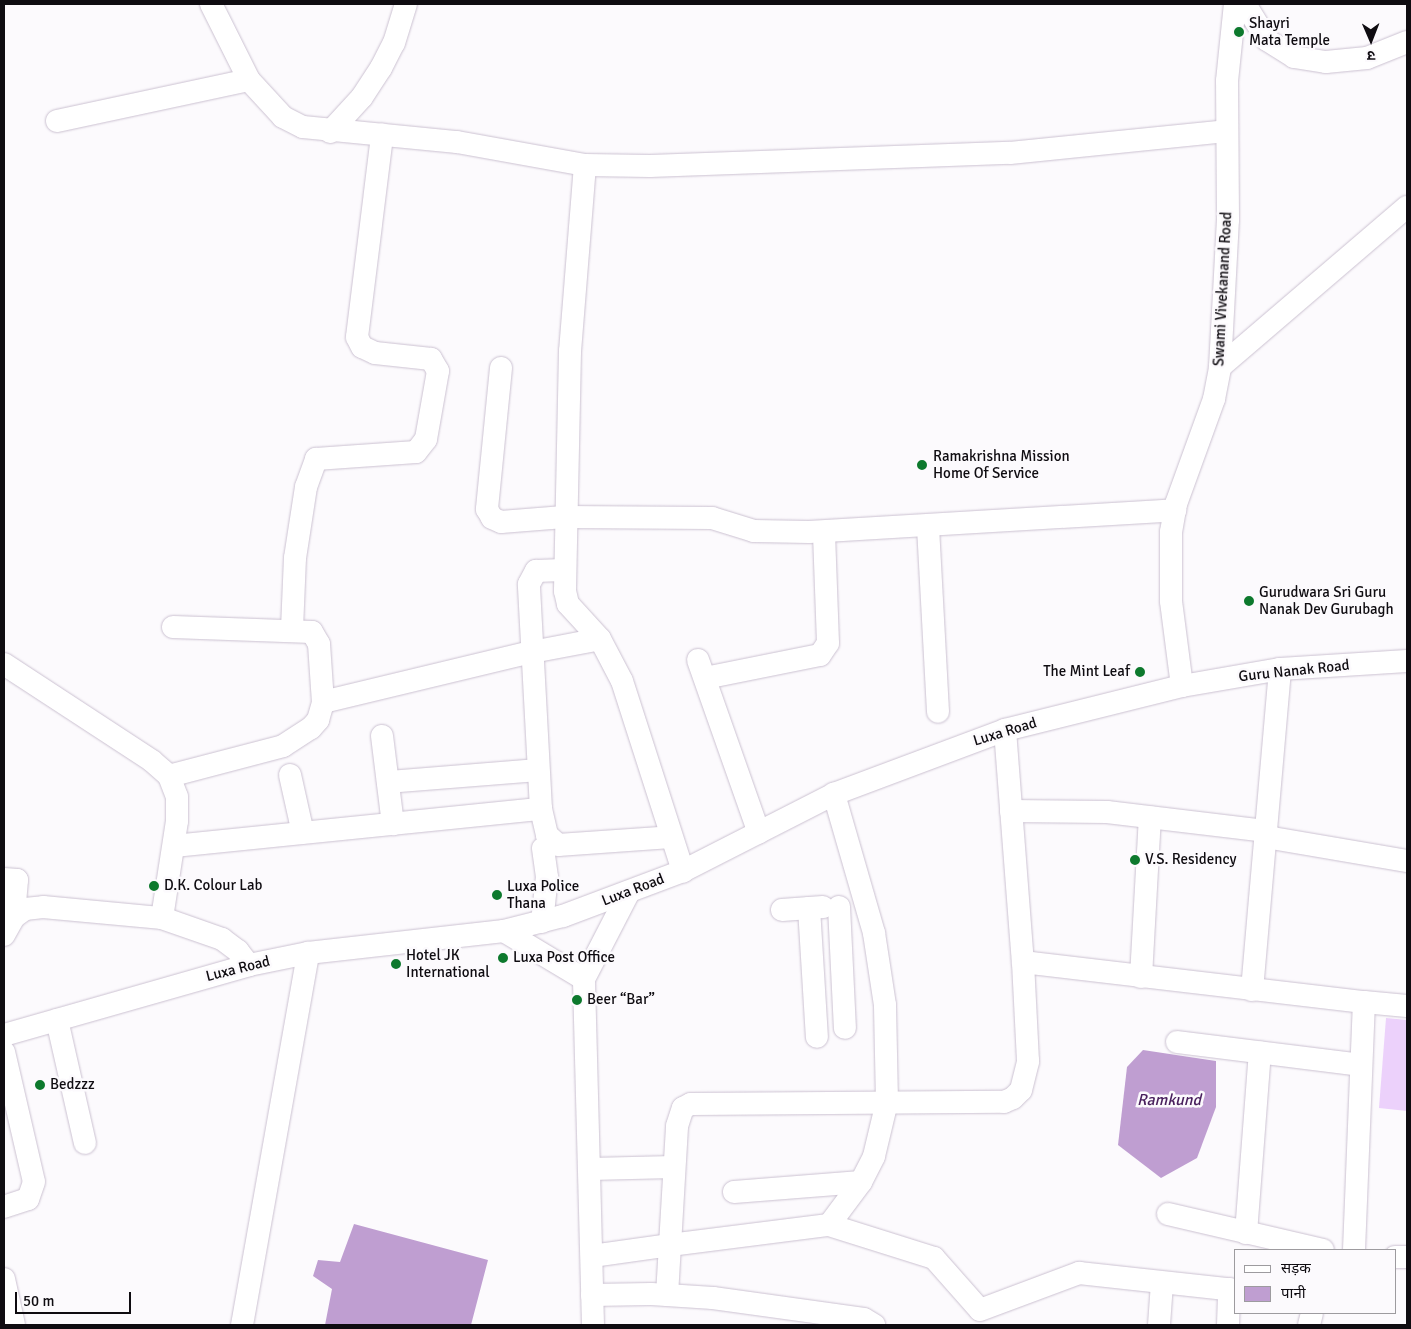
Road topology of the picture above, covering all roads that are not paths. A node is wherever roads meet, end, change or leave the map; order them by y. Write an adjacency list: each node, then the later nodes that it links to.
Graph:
1 (211, 4): 6 (street)
2 (406, 4): 9 (street)
3 (1235, 4): 8 (street, Swami Vivekanand Road)
4 (1245, 4): 5 (street)
5 (1407, 42)
6 (248, 80): 7 (street); 9 (street)
7 (57, 121)
8 (1226, 131): 11 (street); 13 (street, Swami Vivekanand Road)
9 (330, 132): 10 (street)
10 (382, 135): 11 (street); 21 (street)
11 (585, 165): 16 (street)
12 (1407, 208): 13 (street)
13 (1220, 367): 15 (street, Swami Vivekanand Road)
14 (501, 368): 16 (street)
15 (1175, 510): 17 (street); 27 (street, Swami Vivekanand Road)
16 (564, 517): 18 (street); 19 (street)
17 (928, 527): 18 (street); 29 (street)
18 (824, 532): 42 (street)
19 (564, 570): 22 (street); 23 (street)
20 (173, 627): 21 (street)
21 (292, 630): 28 (street)
22 (600, 639): 23 (street); 44 (street)
23 (532, 652): 28 (street); 32 (street)
24 (1407, 661): 26 (street, Guru Nanak Road)
25 (4, 664): 34 (street)
26 (1280, 669): 27 (street, Guru Nanak Road); 43 (street)
27 (1182, 686): 30 (street, Luxa Road)
28 (323, 702): 34 (street)
29 (938, 712)
30 (1005, 730): 36 (street, Luxa Road); 38 (street)
31 (382, 736): 35 (street)
32 (537, 770): 35 (street); 37 (street)
33 (290, 775): 41 (street)
34 (169, 776): 45 (street)
35 (388, 782): 40 (street)
36 (834, 794): 42 (street, Luxa Road); 51 (street)
37 (541, 808): 40 (street); 44 (street)
38 (1011, 811): 39 (street); 60 (street)
39 (1150, 817): 43 (street); 62 (street)
40 (393, 824): 41 (street)
41 (303, 833): 45 (street)
42 (760, 833): 48 (street, Luxa Road)
43 (1267, 834): 47 (street); 64 (street)
44 (671, 836): 48 (street)
45 (174, 846): 55 (street)
46 (543, 848): 56 (street)
47 (1407, 861)
48 (683, 871): 50 (street, Luxa Road)
49 (4, 879): 57 (street)
50 (629, 892): 56 (street, Luxa Road); 63 (street)
51 (867, 905): 52 (street); 76 (street)
52 (839, 906): 53 (street); 68 (street)
53 (810, 908): 54 (street); 70 (street)
54 (782, 910)
55 (162, 918): 57 (street); 61 (street)
56 (542, 922): 58 (street, Luxa Road)
57 (9, 926)
58 (504, 931): 59 (street, Luxa Road); 63 (street)
59 (307, 958): 61 (street, Luxa Road); 67 (street); 98 (street)
60 (1023, 962): 62 (street); 76 (street)
61 (249, 965): 67 (street, Luxa Road)
62 (1142, 976): 64 (street)
63 (584, 979): 79 (street)
64 (1252, 990): 65 (street)
65 (1364, 1002): 66 (street); 75 (street)
66 (1407, 1006)
67 (58, 1024): 69 (street, Luxa Road); 72 (street); 77 (street)
68 (845, 1028)
69 (4, 1035)
70 (817, 1037)
71 (1177, 1042): 74 (street)
72 (4, 1045)
73 (4, 1052): 82 (street)
74 (1260, 1053): 75 (street); 85 (street)
75 (1362, 1065): 88 (street)
76 (887, 1102): 78 (street); 80 (street)
77 (85, 1143)
78 (674, 1167): 79 (street); 86 (street)
79 (590, 1169): 89 (street)
80 (861, 1182): 81 (street); 84 (street)
81 (734, 1192)
82 (4, 1207)
83 (1168, 1214): 85 (street)
84 (829, 1225): 86 (street); 96 (street)
85 (1246, 1233): 87 (street)
86 (670, 1245): 89 (street); 94 (street)
87 (1318, 1249)
88 (1354, 1249)
89 (592, 1256): 93 (street)
90 (4, 1279): 97 (street)
91 (1162, 1283): 92 (street); 96 (street); 101 (street)
92 (1232, 1290): 102 (street)
93 (592, 1295): 94 (street); 99 (street)
94 (667, 1295): 95 (street)
95 (762, 1315): 100 (street)
96 (979, 1318)
97 (14, 1325)
98 (242, 1325)
99 (593, 1325)
100 (874, 1325)
101 (1159, 1325)
102 (1228, 1325)

